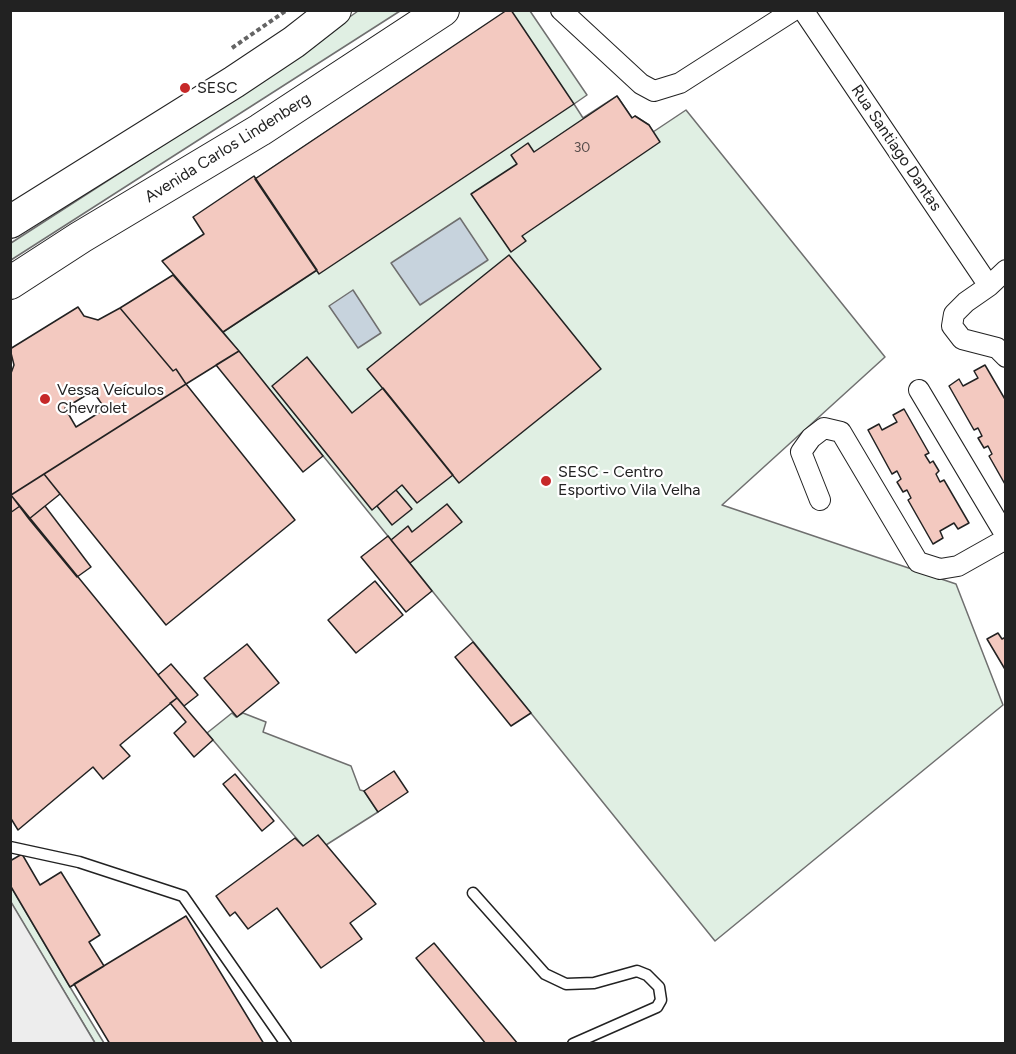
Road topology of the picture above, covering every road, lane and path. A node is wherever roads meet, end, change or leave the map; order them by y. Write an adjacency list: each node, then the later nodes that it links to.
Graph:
1 (335, 10): 6 (main road)
2 (443, 10): 8 (main road, Avenida Carlos Lindenberg)
3 (561, 10): 4 (street)
4 (794, 10)
5 (803, 10): 9 (street, Rua Santiago Dantas)
6 (10, 222)
7 (1005, 270): 9 (street)
8 (10, 283)
9 (989, 286): 10 (street)
10 (1005, 357)
11 (919, 390): 13 (street)
12 (820, 500): 13 (street)
13 (1005, 537)
14 (10, 847): 16 (lane)
15 (473, 893): 17 (lane)
16 (286, 1044)
17 (573, 1044)

